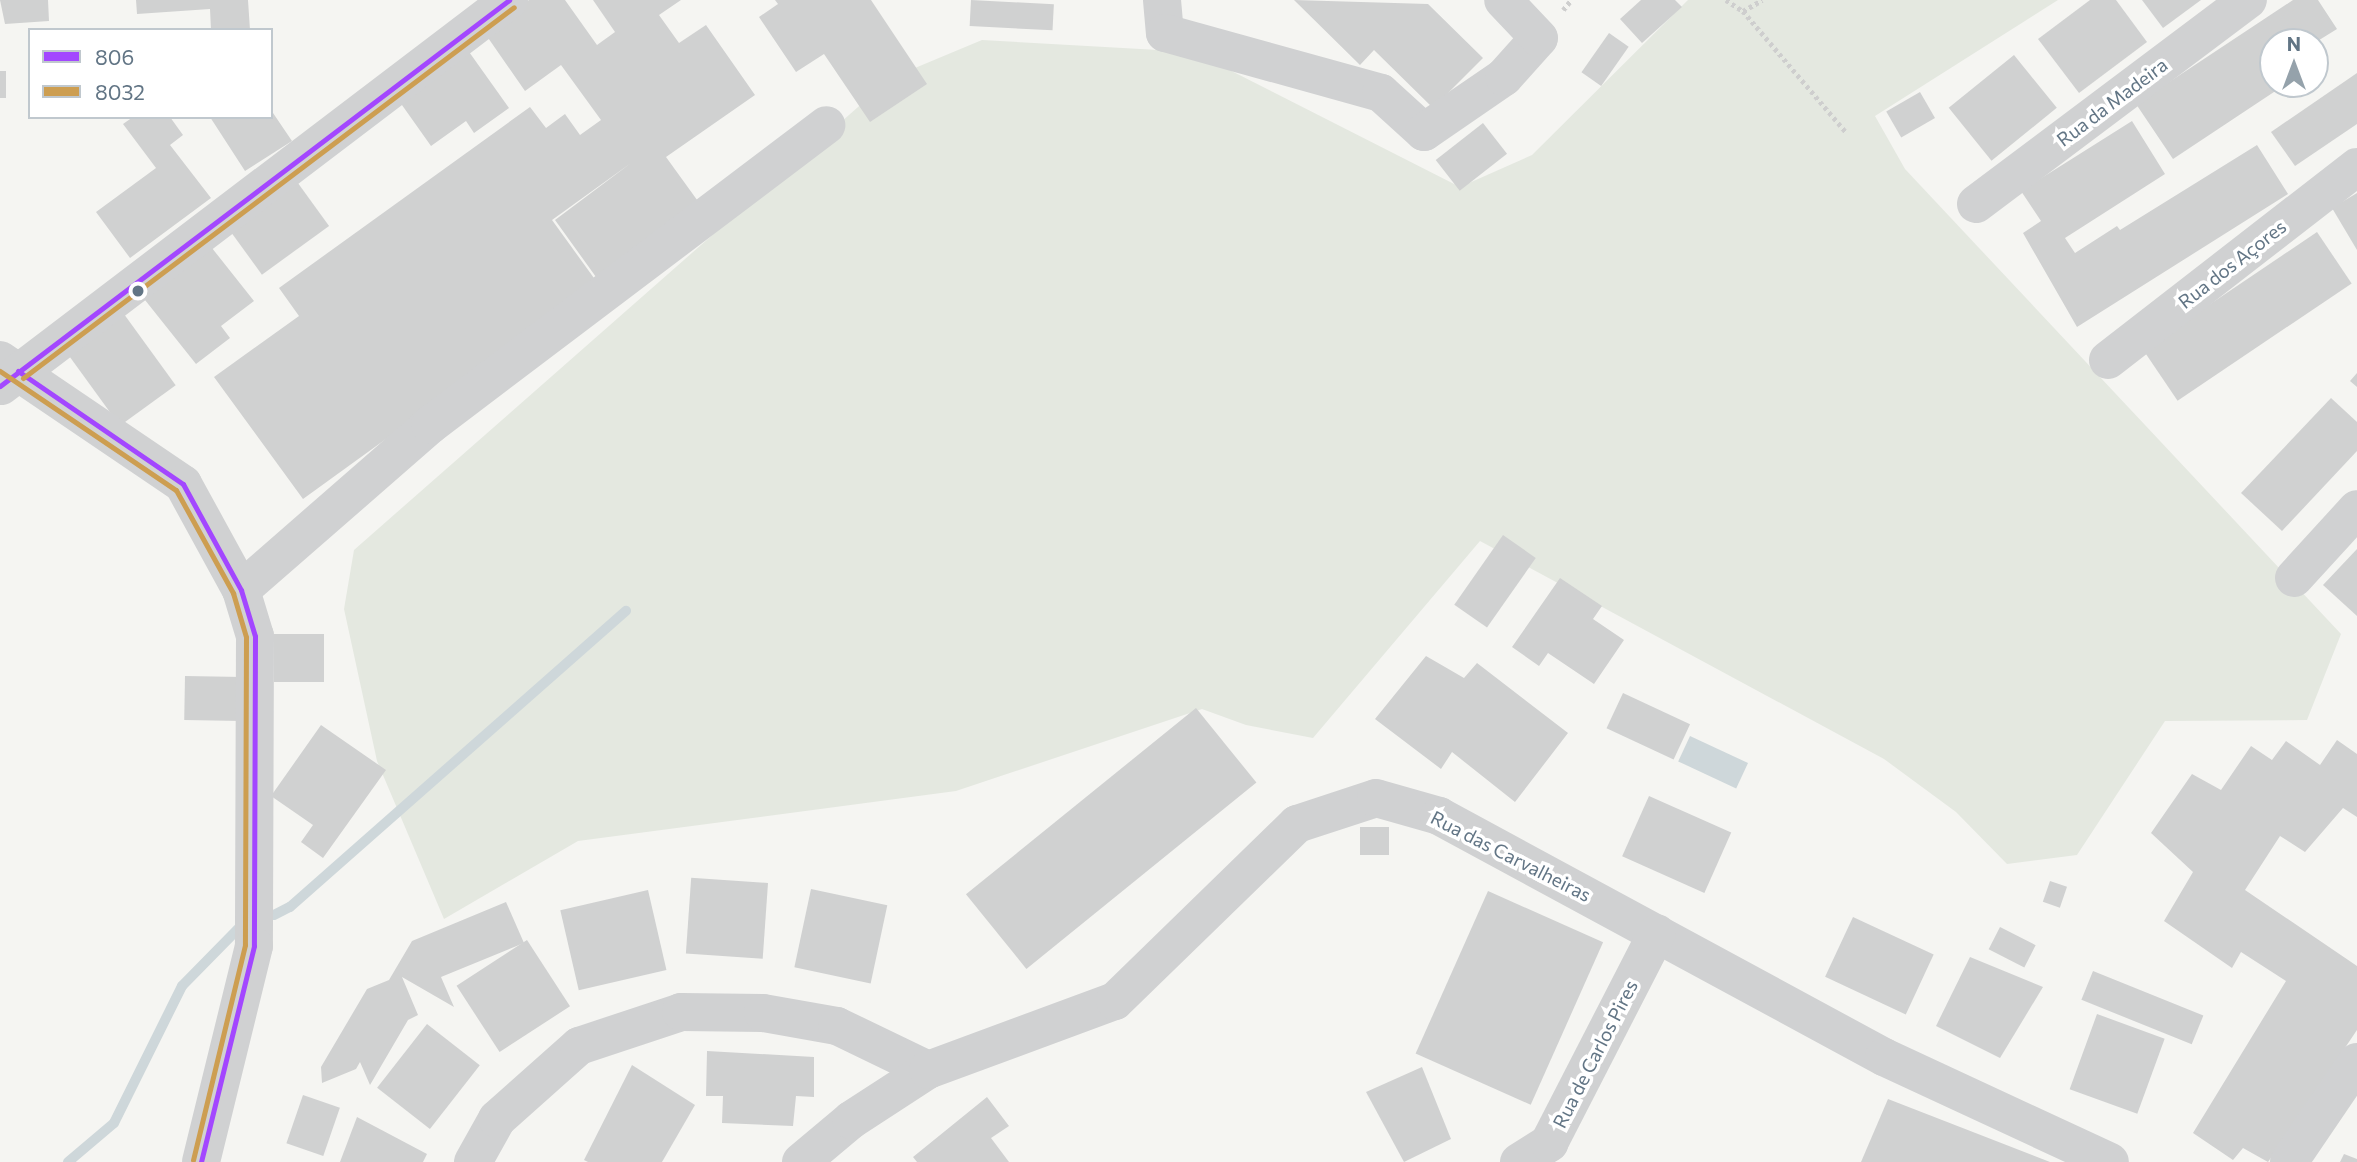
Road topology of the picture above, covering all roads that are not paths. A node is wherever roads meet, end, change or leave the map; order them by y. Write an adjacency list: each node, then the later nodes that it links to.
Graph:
1 (509, 0): 9 (street)
2 (1162, 0): 3 (street)
3 (1503, 0)
4 (2248, 0): 7 (street, Rua da Madeira)
5 (826, 125): 12 (street)
6 (2357, 167): 8 (street, Rua dos Açores)
7 (1976, 204)
8 (2108, 360)
9 (6, 373): 12 (street)
10 (2357, 509): 11 (street)
11 (2294, 578)
12 (240, 590): 16 (street)
13 (1657, 933): 15 (street, Rua das Carvalheiras); 19 (street, Rua de Carlos Pires); 20 (street, Rua das Carvalheiras)
14 (2357, 1062): 21 (street)
15 (928, 1070): 17 (street); 18 (street, Rua das Carvalheiras)
16 (201, 1162)
17 (473, 1162)
18 (801, 1162)
19 (1519, 1162)
20 (2110, 1162)
21 (2289, 1162)

